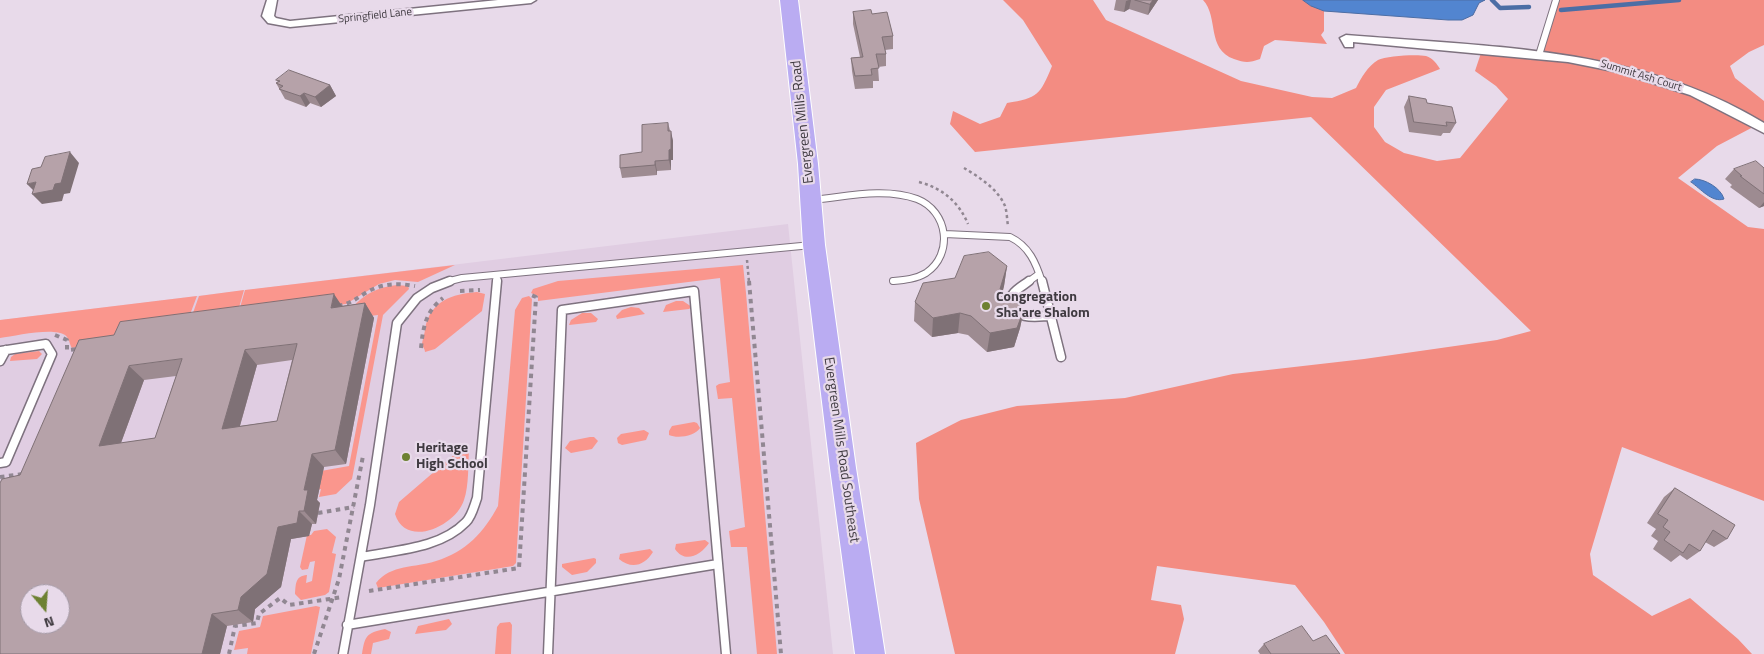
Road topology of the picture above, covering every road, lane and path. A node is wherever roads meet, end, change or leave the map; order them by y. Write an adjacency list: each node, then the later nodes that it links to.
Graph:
1 (272, 0): 2 (street, Springfield Lane)
2 (531, 0)
3 (789, 0): 10 (main road, Evergreen Mills Road)
4 (1556, 0): 6 (lane)
5 (1348, 45): 6 (street, Summit Ash Court)
6 (1539, 55): 7 (street, Summit Ash Court)
7 (1764, 130)
8 (964, 168): 13 (path)
9 (918, 182): 12 (path)
10 (811, 200): 11 (lane); 14 (main road, Evergreen Mills Road)
11 (945, 234): 12 (lane); 18 (lane)
12 (970, 235): 13 (lane)
13 (1010, 237): 16 (lane)
14 (814, 245): 15 (lane); 51 (main road, Evergreen Mills Road Southeast)
15 (746, 252): 17 (lane); 50 (path)
16 (1039, 274): 25 (lane); 25 (lane)
17 (497, 276): 38 (lane); 38 (lane)
18 (893, 281)
19 (480, 290): 20 (path)
20 (458, 292)
21 (408, 293): 24 (path)
22 (529, 294): 40 (path)
23 (449, 295): 26 (path)
24 (332, 307)
25 (1052, 316): 28 (lane)
26 (421, 348)
27 (3, 350): 29 (lane); 31 (lane)
28 (1061, 357)
29 (0, 361)
30 (364, 449): 36 (path)
31 (0, 463)
32 (28, 474): 33 (path)
33 (7, 476): 34 (path); 35 (path)
34 (0, 477)
35 (4, 484)
36 (354, 507): 37 (path); 43 (path)
37 (318, 513)
38 (361, 557): 44 (lane)
39 (718, 564): 41 (lane); 41 (lane); 49 (lane)
40 (369, 591)
41 (550, 591): 44 (lane); 48 (lane)
42 (344, 597): 43 (path)
43 (334, 598): 45 (path); 46 (path)
44 (347, 625): 47 (lane)
45 (228, 654)
46 (314, 654)
47 (343, 654)
48 (548, 654)
49 (726, 654)
50 (781, 654)
51 (870, 654)

